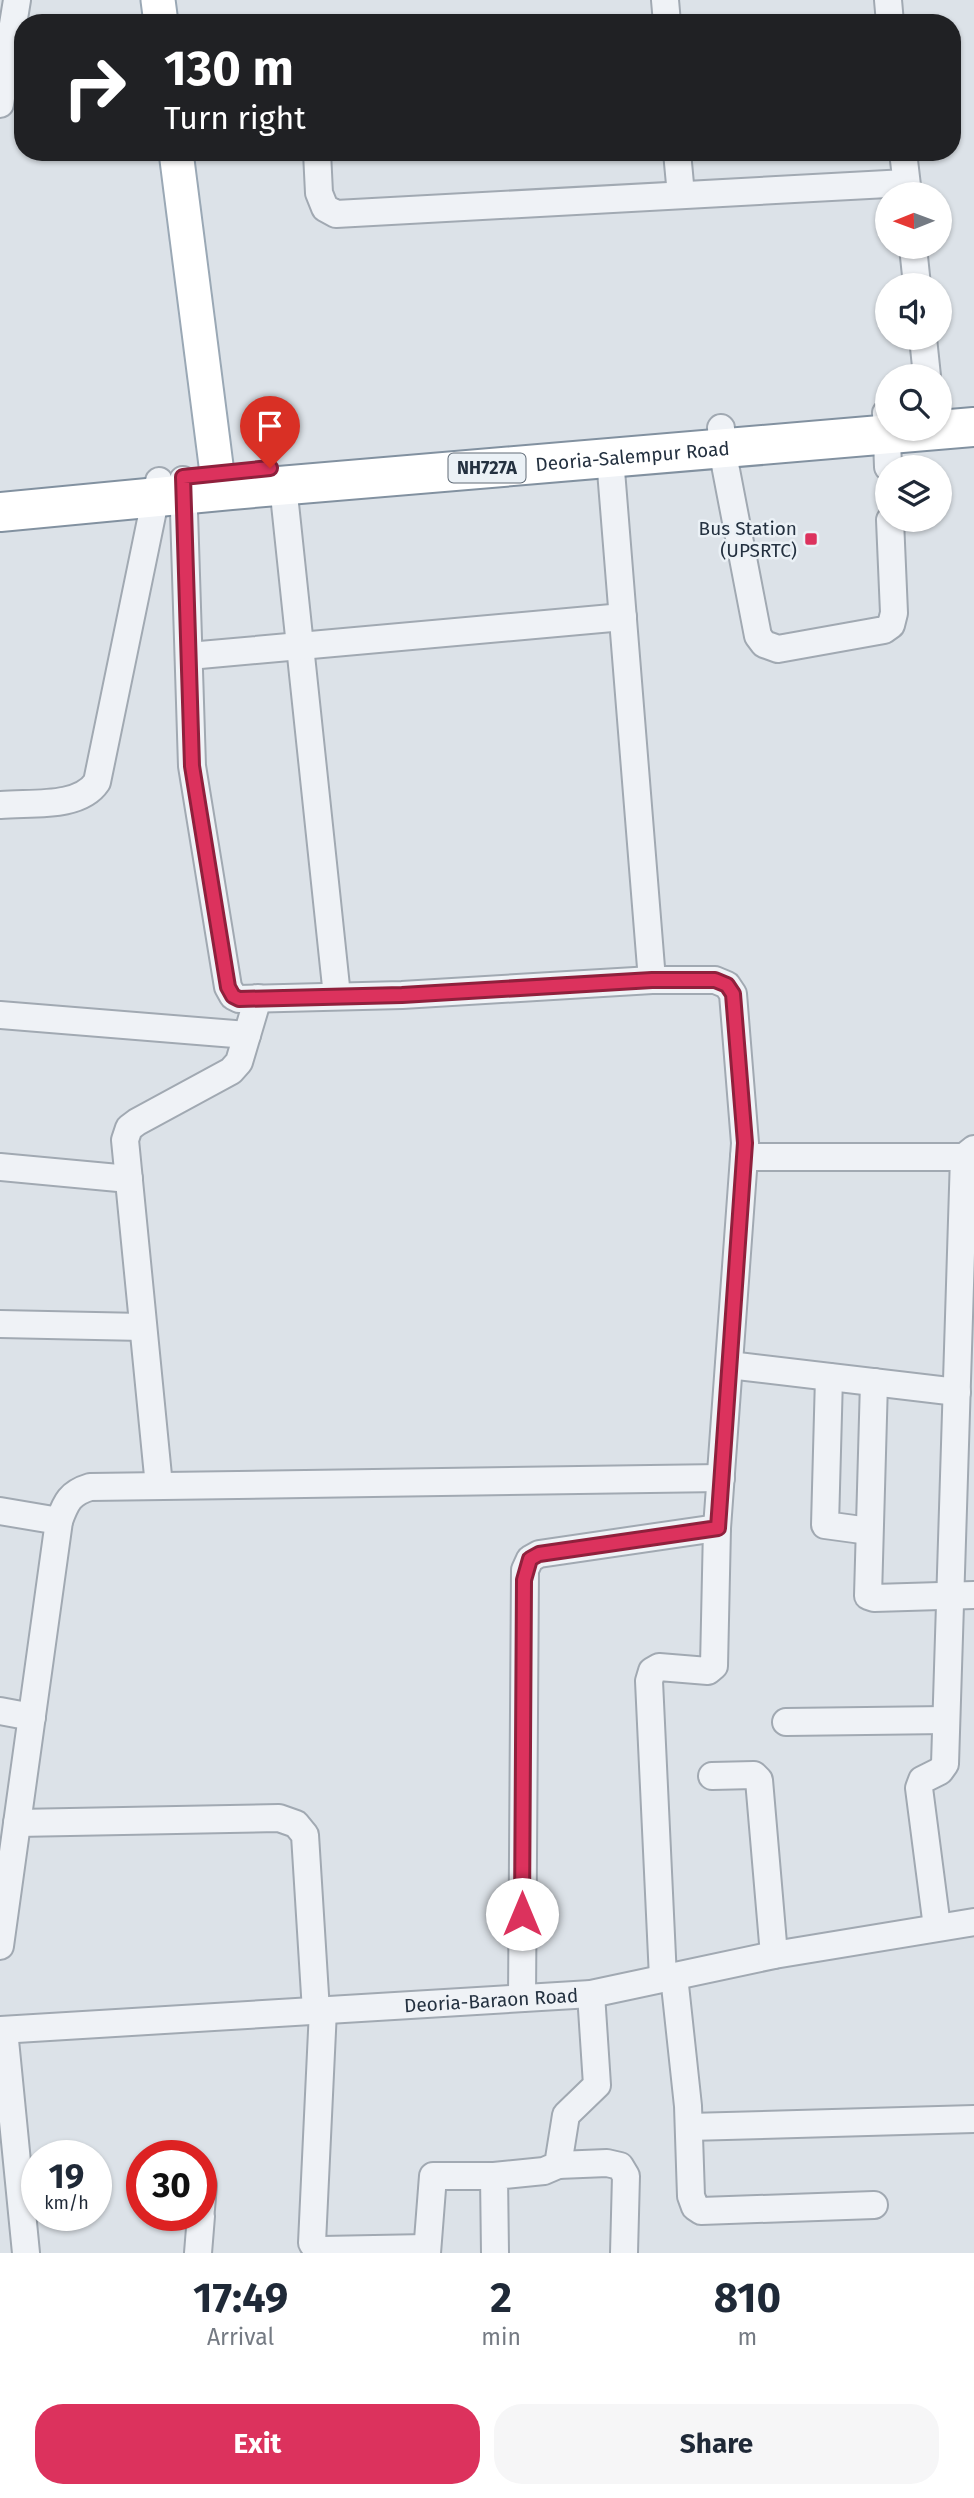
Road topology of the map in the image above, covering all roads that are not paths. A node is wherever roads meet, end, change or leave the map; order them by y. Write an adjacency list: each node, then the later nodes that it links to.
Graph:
1 (14, 38): 2 (street)
2 (0, 104)
3 (176, 161): 17 (main road)
4 (317, 161): 9 (street)
5 (678, 161): 9 (street)
6 (904, 161): 7 (street)
7 (906, 182)
8 (875, 190): 9 (street)
9 (681, 195)
10 (974, 405): 11 (highway)
11 (952, 407)
12 (974, 427): 13 (highway, Deoria-Salempur Road / NH727A)
13 (952, 428)
14 (875, 432): 15 (highway, Deoria-Salempur Road / NH727A)
15 (722, 438): 16 (highway, Deoria-Salempur Road / NH727A); 17 (highway, Deoria-Salempur Road / NH727A); 21 (street)
16 (610, 458): 18 (highway, Deoria-Salempur Road / NH727A); 22 (street)
17 (179, 484): 18 (highway, Deoria-Salempur Road / NH727A); 19 (highway, Deoria-Salempur Road / NH727A); 20 (highway, Deoria-Salempur Road / NH727A); 24 (street); 25 (street)
18 (283, 485): 23 (street)
19 (0, 493)
20 (0, 512)
21 (891, 532)
22 (623, 617): 23 (street); 26 (street)
23 (298, 646): 24 (street); 27 (street)
24 (189, 656): 28 (street)
25 (0, 805)
26 (652, 980): 27 (street); 32 (street)
27 (337, 996): 28 (street)
28 (258, 998): 30 (street)
29 (0, 1015): 30 (street)
30 (247, 1035): 34 (street)
31 (969, 1153): 32 (street); 40 (street)
32 (744, 1157): 37 (street)
33 (0, 1167): 34 (street)
34 (129, 1180): 36 (street)
35 (0, 1324): 36 (street)
36 (143, 1327): 42 (street)
37 (729, 1365): 38 (street); 41 (street)
38 (829, 1377): 39 (street); 46 (street)
39 (874, 1382): 40 (street); 46 (street)
40 (957, 1392): 47 (street)
41 (721, 1478): 42 (street); 45 (street)
42 (159, 1486): 44 (street)
43 (0, 1511): 44 (street)
44 (59, 1521): 49 (street)
45 (718, 1528): 58 (street); 60 (street)
46 (869, 1531): 47 (street)
47 (962, 1596): 50 (street)
48 (0, 1711): 49 (street)
49 (32, 1717): 53 (street)
50 (946, 1720): 51 (street); 55 (street)
51 (786, 1722)
52 (712, 1776): 57 (street)
53 (10, 1836): 56 (street); 61 (street)
54 (974, 1922): 55 (street, Deoria-Baraon Road)
55 (937, 1927): 57 (street, Deoria-Baraon Road)
56 (1, 1930)
57 (774, 1955): 58 (street, Deoria-Baraon Road)
58 (669, 1977): 59 (street, Deoria-Baraon Road); 64 (street)
59 (591, 1994): 60 (street, Deoria-Baraon Road); 65 (street)
60 (522, 1998): 61 (street, Deoria-Baraon Road)
61 (319, 2010): 62 (street, Deoria-Baraon Road); 69 (street)
62 (2, 2030): 70 (street)
63 (974, 2119): 64 (street)
64 (689, 2127): 67 (street)
65 (558, 2165): 66 (street); 73 (street)
66 (494, 2176): 69 (street); 72 (street)
67 (874, 2205)
68 (200, 2231): 71 (street)
69 (427, 2250)
70 (26, 2253)
71 (198, 2253)
72 (495, 2253)
73 (624, 2253)

